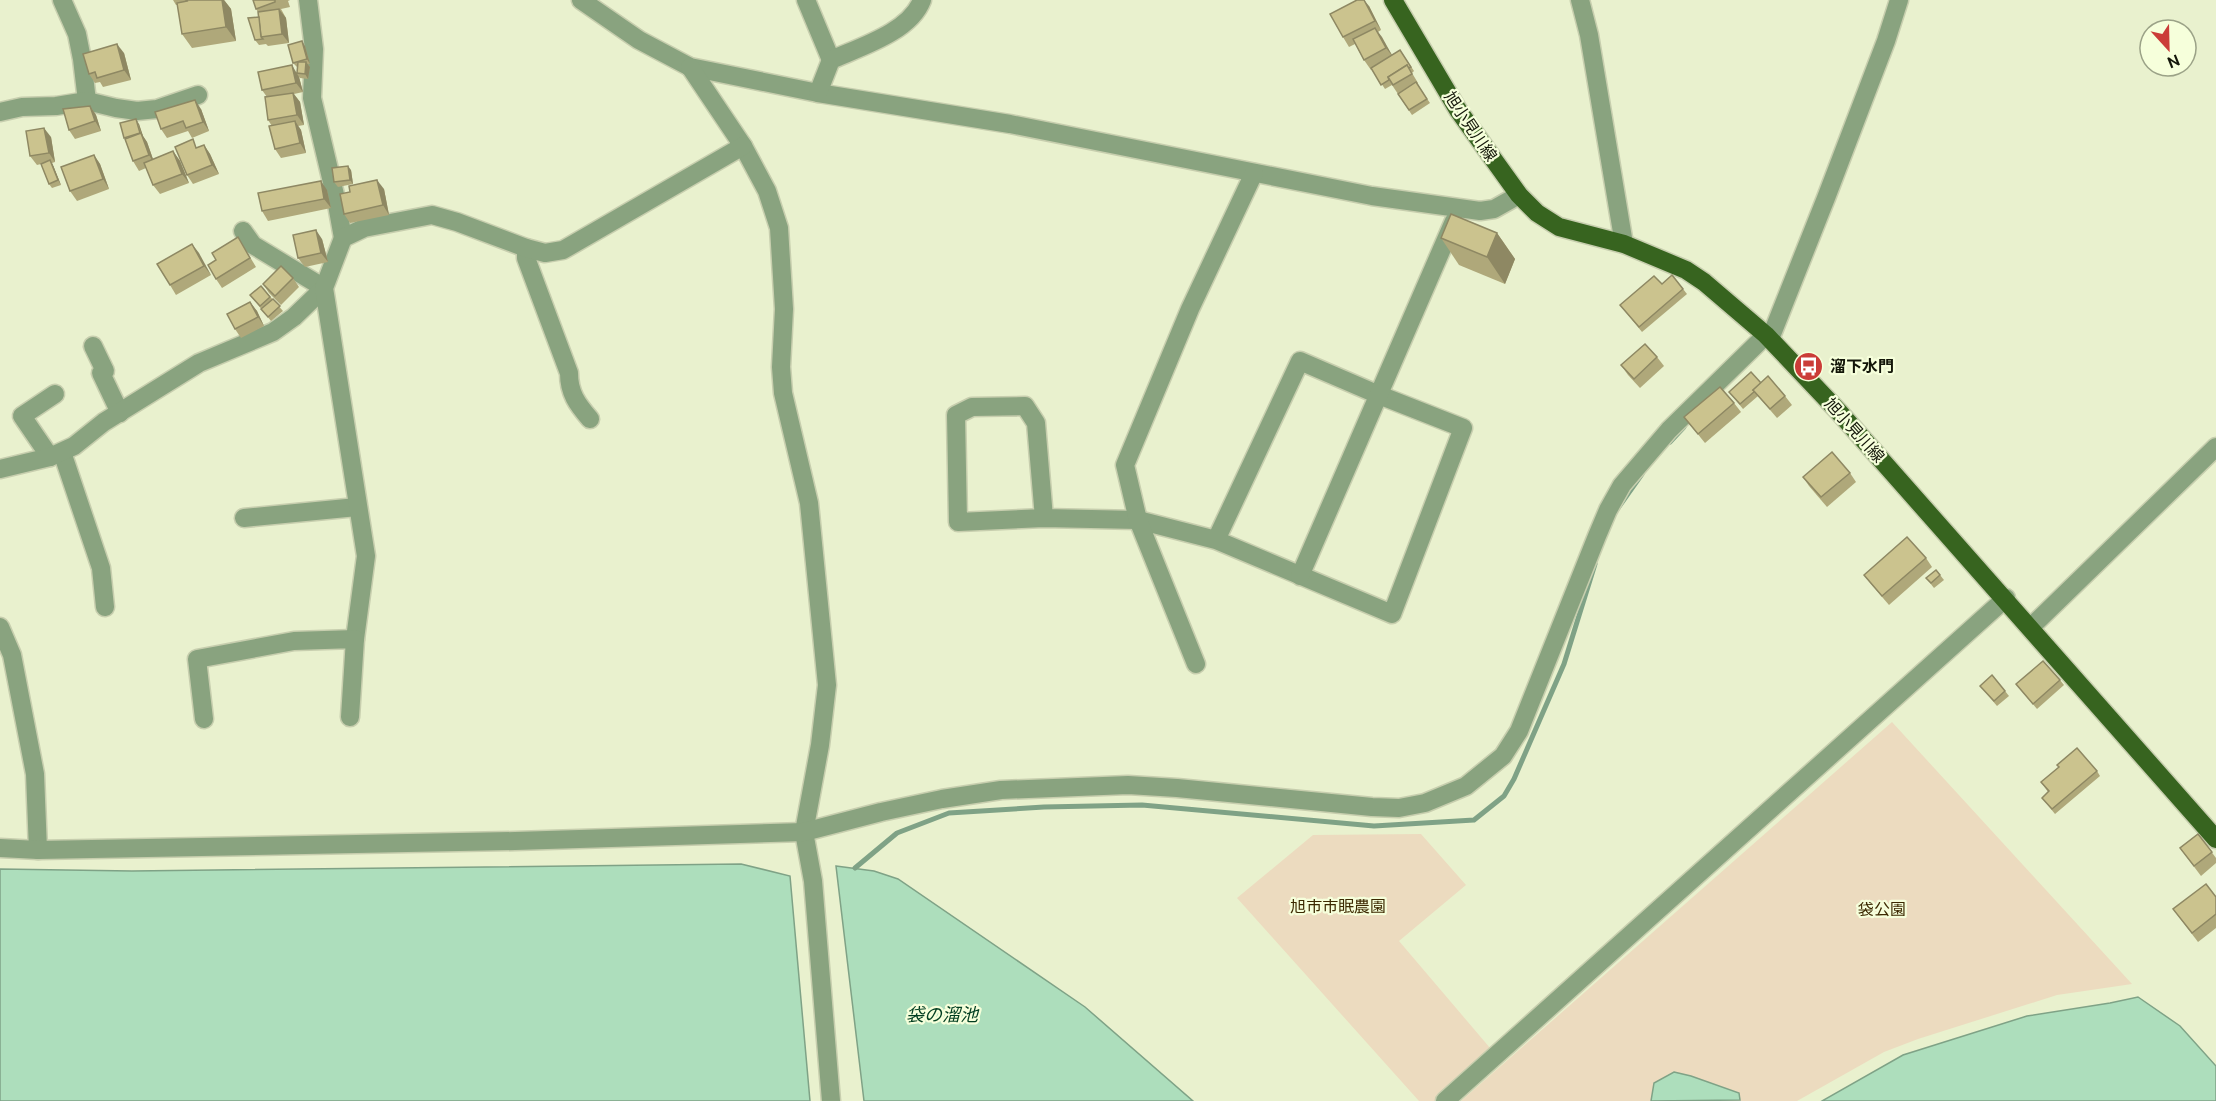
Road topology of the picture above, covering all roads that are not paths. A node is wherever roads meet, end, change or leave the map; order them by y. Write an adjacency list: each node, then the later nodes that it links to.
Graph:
1 (62, 0): 13 (street)
2 (308, 0): 20 (street)
3 (581, 0): 10 (street)
4 (806, 0): 9 (street)
5 (922, 0): 9 (street)
6 (1393, 0): 17 (main road, 旭小見川線)
7 (1580, 0): 21 (street)
8 (1899, 0): 24 (street)
9 (831, 60): 11 (street)
10 (690, 67): 11 (street); 15 (street)
11 (818, 93): 16 (street)
12 (198, 95): 13 (street)
13 (87, 101): 14 (street)
14 (0, 112)
15 (743, 146): 22 (street); 47 (street)
16 (1254, 173): 18 (street); 36 (street)
17 (1519, 195): 18 (street); 21 (main road, 旭小見川線)
18 (1460, 208): 27 (street)
19 (243, 231): 23 (street)
20 (343, 238): 22 (street); 23 (street)
21 (1624, 244): 24 (main road, 旭小見川線)
22 (526, 248): 29 (street)
23 (324, 288): 28 (street); 33 (street)
24 (1768, 337): 39 (main road, 旭小見川線); 47 (street)
25 (93, 346): 28 (street)
26 (55, 394): 31 (street)
27 (1379, 395): 37 (street); 38 (street); 38 (street)
28 (120, 413): 31 (street)
29 (590, 419)
30 (2216, 447): 42 (street)
31 (56, 454): 32 (street); 40 (street)
32 (0, 469)
33 (357, 507): 34 (street); 43 (street)
34 (244, 518)
35 (1044, 518): 35 (street); 36 (street)
36 (1138, 520): 37 (street); 44 (street)
37 (1216, 540): 38 (street)
38 (1300, 576)
39 (2006, 598): 42 (main road, 旭小見川線); 52 (street)
40 (105, 607)
41 (0, 627): 50 (street)
42 (2031, 627): 48 (main road, 旭小見川線)
43 (355, 639): 45 (street); 46 (street)
44 (1196, 664)
45 (350, 717)
46 (204, 719)
47 (804, 832): 50 (street); 51 (street)
48 (2216, 838)
49 (0, 849): 50 (street)
50 (38, 850)
51 (831, 1101)
52 (1445, 1101)

